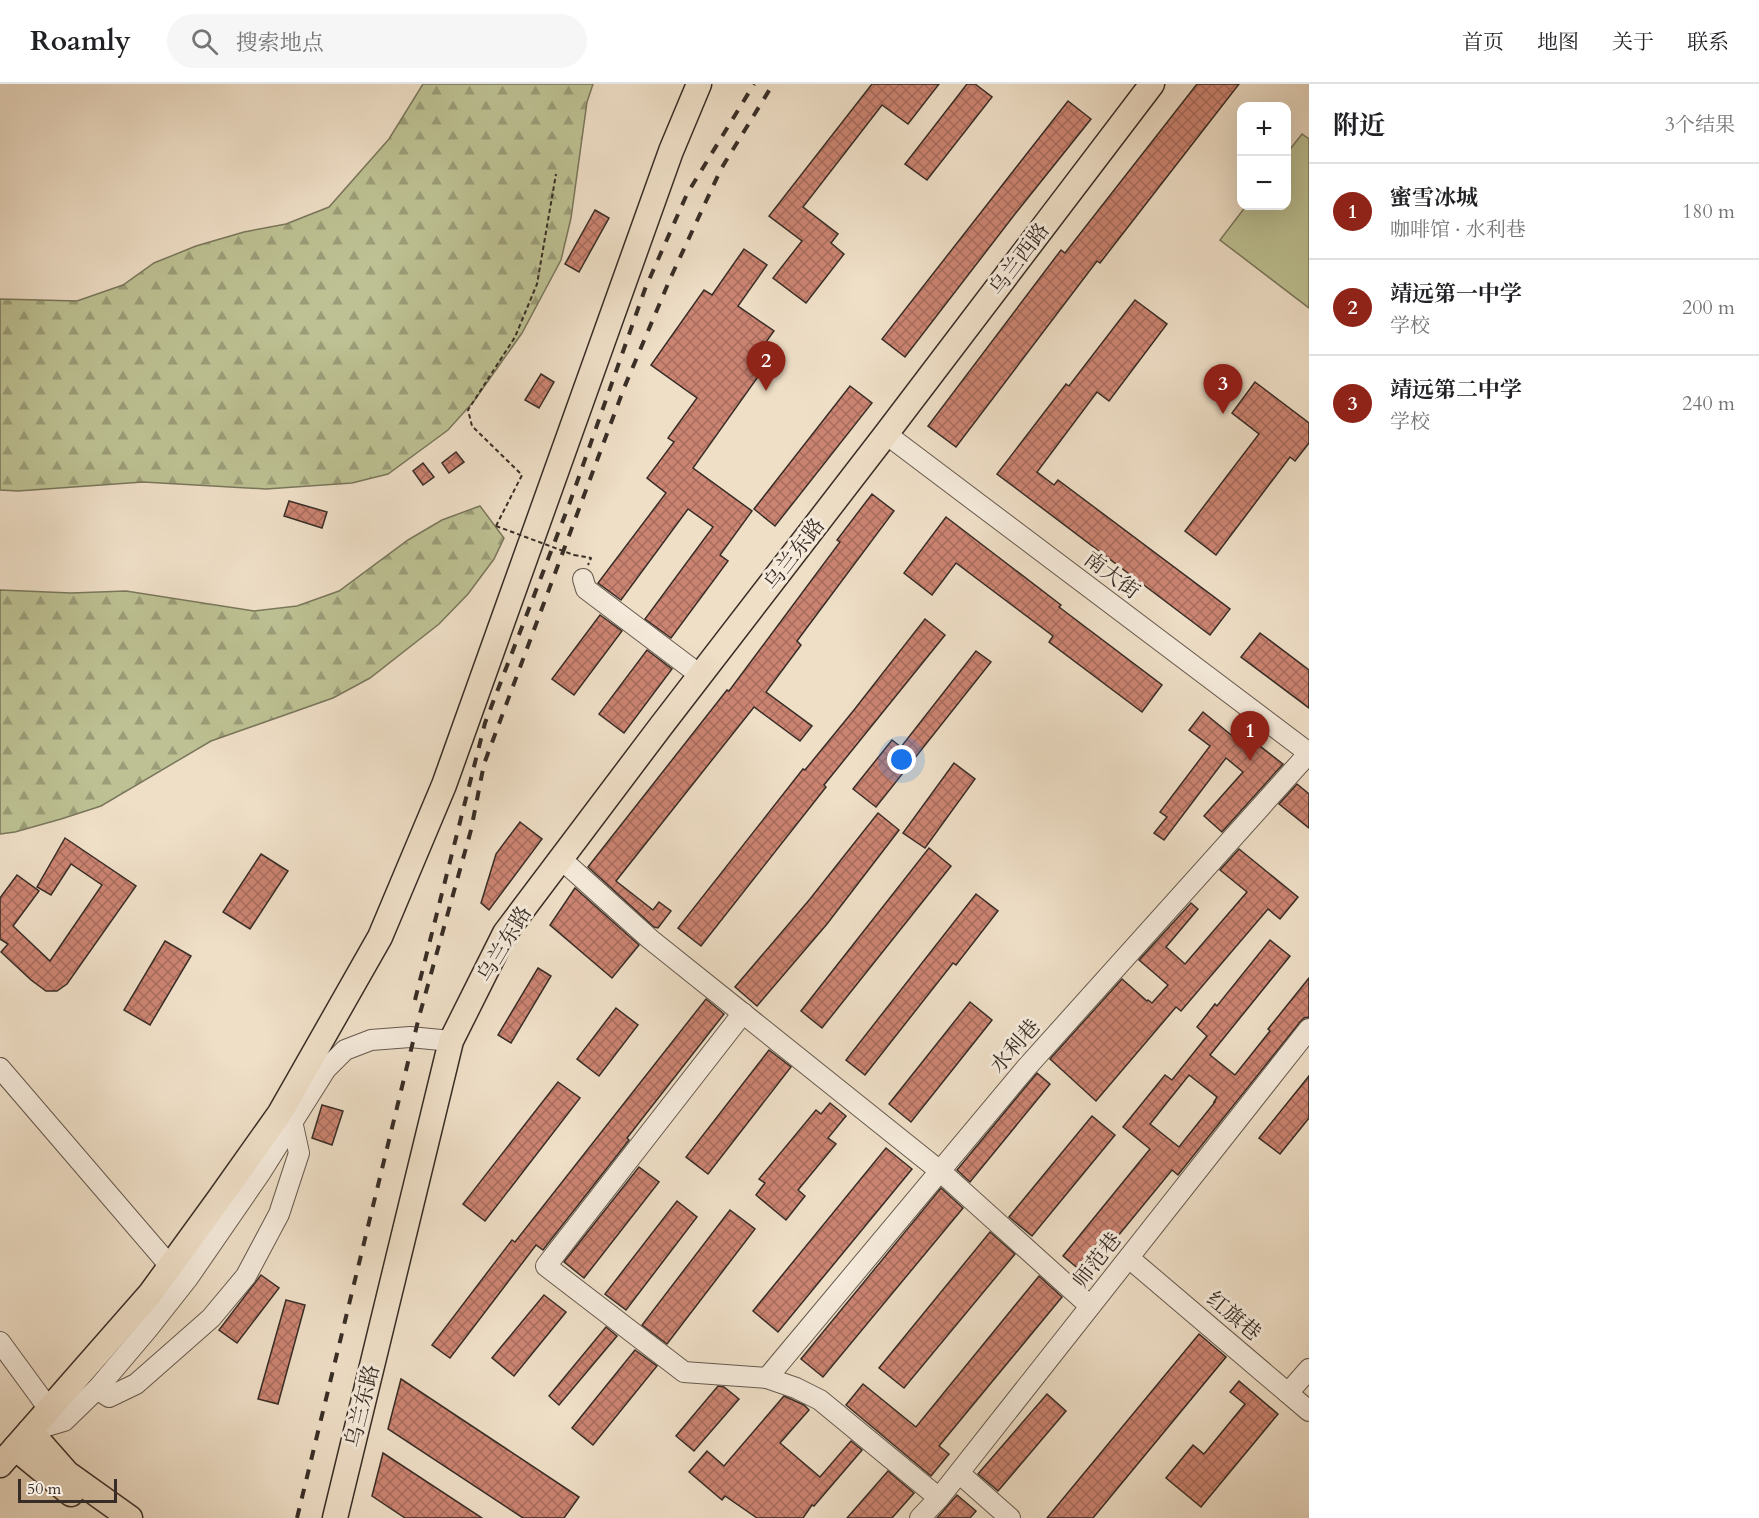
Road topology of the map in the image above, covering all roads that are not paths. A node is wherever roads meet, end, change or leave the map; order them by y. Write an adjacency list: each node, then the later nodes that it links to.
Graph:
1 (699, 84): 15 (main road)
2 (1152, 84): 3 (main road, 乌兰西路)
3 (886, 434): 5 (main road, 乌兰东路); 6 (street, 南大街)
4 (583, 579): 5 (street)
5 (700, 675): 7 (main road, 乌兰东路)
6 (1309, 753): 13 (street, 水利巷)
7 (561, 859): 8 (street); 10 (main road, 乌兰东路)
8 (743, 1013): 13 (street); 19 (street)
9 (1309, 1029): 14 (street, 师范巷)
10 (452, 1041): 12 (street); 29 (main road, 乌兰东路)
11 (0, 1068): 15 (street)
12 (292, 1121): 20 (street); 20 (street)
13 (940, 1171): 16 (street); 19 (street, 水利巷)
14 (1129, 1258): 16 (street, 师范巷); 21 (street, 红旗巷)
15 (170, 1266): 22 (main road)
16 (1090, 1306): 25 (street, 师范巷)
17 (0, 1342): 22 (street)
18 (1309, 1368): 21 (street)
19 (767, 1378): 26 (street)
20 (97, 1389): 24 (street)
21 (1288, 1393): 23 (street, 红旗巷)
22 (49, 1409): 24 (main road)
23 (1309, 1411)
24 (15, 1448): 27 (main road); 28 (main road)
25 (959, 1473): 26 (street, 师范巷); 31 (street)
26 (939, 1498): 30 (street, 师范巷)
27 (104, 1518)
28 (130, 1518)
29 (335, 1518)
30 (920, 1518)
31 (1010, 1518)

